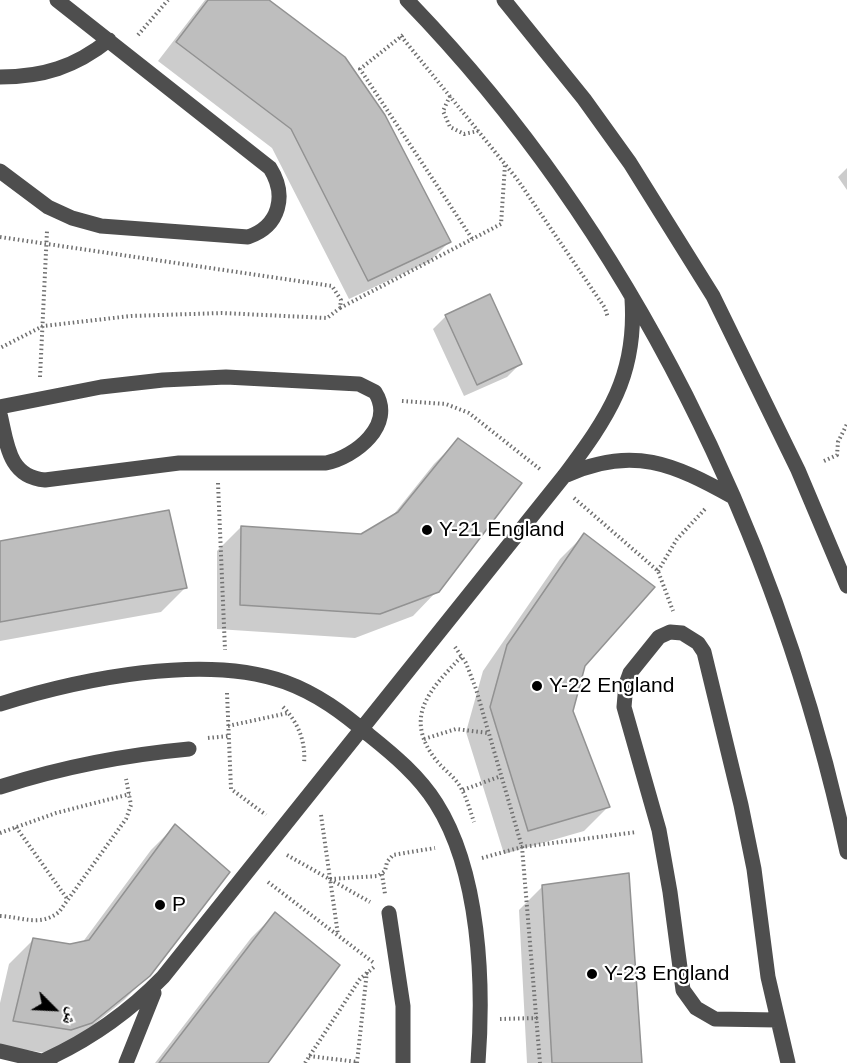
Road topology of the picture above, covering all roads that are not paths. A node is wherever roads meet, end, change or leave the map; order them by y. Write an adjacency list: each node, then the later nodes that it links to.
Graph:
1 (57, 0): 4 (street)
2 (407, 0): 7 (street)
3 (504, 0): 12 (street)
4 (109, 40): 5 (street); 6 (street)
5 (0, 77)
6 (0, 171)
7 (632, 299): 10 (street); 11 (street)
8 (0, 407): 9 (street)
9 (0, 414)
10 (561, 480): 11 (street); 14 (street)
11 (733, 496): 17 (street)
12 (847, 586)
13 (0, 704): 14 (street)
14 (362, 729): 19 (street); 25 (street)
15 (189, 749): 16 (street)
16 (0, 787)
17 (847, 852)
18 (389, 913): 24 (street)
19 (163, 977): 22 (street); 23 (street)
20 (777, 1020): 20 (street); 26 (street)
21 (0, 1051): 22 (street)
22 (48, 1062)
23 (126, 1063)
24 (403, 1063)
25 (478, 1063)
26 (788, 1063)

